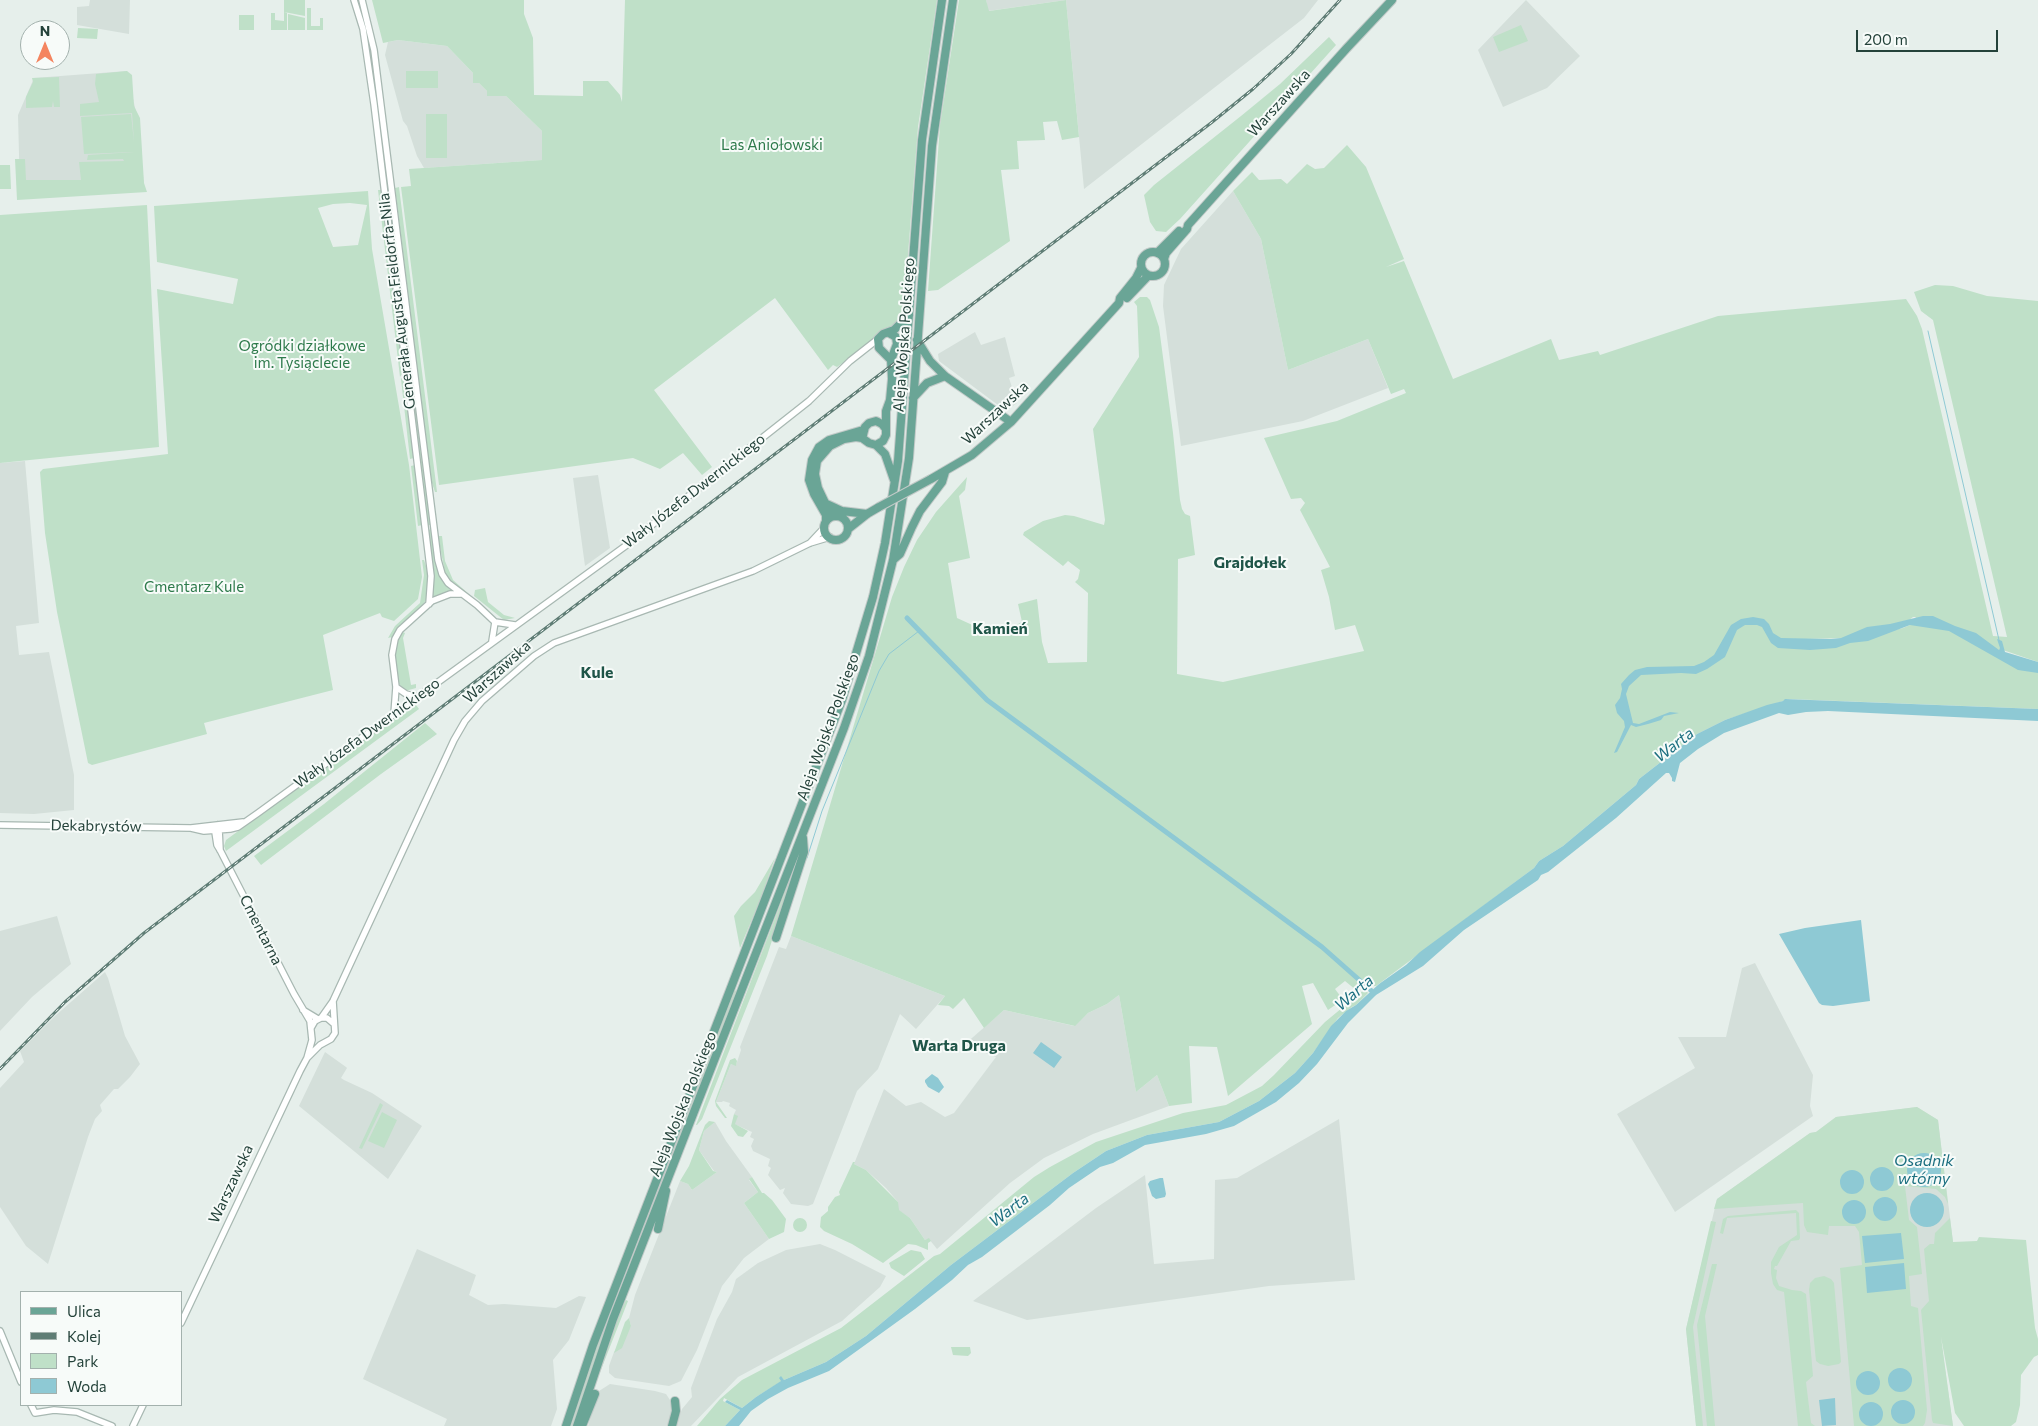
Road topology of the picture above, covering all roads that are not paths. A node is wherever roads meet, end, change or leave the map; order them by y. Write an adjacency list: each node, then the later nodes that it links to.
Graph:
1 (354, 0): 43 (street, Generała Augusta Fieldorfa-Nila)
2 (362, 0): 42 (street, Generała Augusta Fieldorfa-Nila)
3 (942, 0): 12 (main road, Aleja Wojska Polskiego)
4 (953, 0): 15 (main road, Aleja Wojska Polskiego)
5 (1392, 0): 6 (main road, Warszawska)
6 (1188, 225): 7 (main road, Warszawska); 8 (main road, Warszawska)
7 (1157, 253): 8 (main road); 9 (main road)
8 (1164, 259): 10 (main road)
9 (1141, 268): 10 (main road); 11 (main road, Warszawska)
10 (1148, 276): 11 (main road, Warszawska)
11 (1119, 303): 25 (main road, Warszawska)
12 (909, 315): 13 (main road); 32 (main road, Aleja Wojska Polskiego)
13 (890, 333): 14 (main road); 17 (main road)
14 (878, 339): 16 (street, Wały Józefa Dwernickiego); 18 (main road)
15 (918, 340): 20 (main road); 21 (main road, Aleja Wojska Polskiego)
16 (866, 350): 18 (street); 45 (street, Wały Józefa Dwernickiego)
17 (894, 350): 18 (main road); 19 (main road)
18 (882, 351): 19 (main road)
19 (891, 360): 22 (main road)
20 (944, 376): 21 (main road); 23 (main road)
21 (913, 398): 41 (main road, Aleja Wojska Polskiego)
22 (886, 411): 24 (main road); 26 (main road)
23 (997, 412): 25 (main road); 28 (main road)
24 (876, 421): 26 (main road); 27 (main road)
25 (1011, 422): 28 (main road, Warszawska)
26 (886, 429): 30 (main road)
27 (863, 430): 29 (main road); 37 (main road)
28 (995, 436): 31 (main road, Warszawska)
29 (865, 439): 30 (main road); 33 (main road)
30 (876, 445): 32 (main road)
31 (945, 472): 34 (main road, Warszawska, bridge); 41 (main road)
32 (895, 482): 72 (main road, Aleja Wojska Polskiego)
33 (827, 504): 34 (main road); 35 (main road)
34 (864, 514): 36 (main road, Warszawska); 38 (main road, Warszawska)
35 (836, 516): 36 (main road); 37 (main road)
36 (844, 519): 38 (main road)
37 (826, 524): 39 (main road); 40 (street, Warszawska)
38 (848, 529): 39 (main road)
39 (830, 537): 40 (street, Warszawska)
40 (810, 543): 54 (street, Warszawska)
41 (893, 560): 52 (main road, Aleja Wojska Polskiego)
42 (461, 594): 43 (street); 44 (street, Generała Augusta Fieldorfa-Nila)
43 (428, 604): 47 (street)
44 (494, 622): 45 (street); 46 (street)
45 (515, 625): 46 (street, Wały Józefa Dwernickiego)
46 (492, 641): 48 (street, Wały Józefa Dwernickiego)
47 (396, 687): 48 (street); 49 (street)
48 (417, 698): 49 (street, Wały Józefa Dwernickiego)
49 (394, 714): 51 (street, Wały Józefa Dwernickiego)
50 (0, 825): 51 (street, Dekabrystów)
51 (218, 830): 55 (street, Cmentarna)
52 (802, 836): 53 (main road); 61 (main road, Aleja Wojska Polskiego)
53 (776, 938)
54 (333, 1001): 56 (street, Warszawska); 57 (street)
55 (303, 1010): 56 (street); 58 (street, Cmentarna)
56 (320, 1018): 57 (street); 58 (street)
57 (336, 1027): 59 (street)
58 (312, 1031): 59 (street); 60 (street, Warszawska)
59 (323, 1042): 60 (street, Warszawska)
60 (307, 1058): 63 (street, Warszawska)
61 (669, 1176): 62 (main road); 73 (main road, Aleja Wojska Polskiego)
62 (658, 1228)
63 (182, 1321)
64 (0, 1331): 65 (street)
65 (20, 1380)
66 (595, 1394): 74 (main road)
67 (675, 1401): 75 (main road)
68 (31, 1406): 70 (street)
69 (143, 1406): 71 (street)
70 (112, 1426)
71 (133, 1426)
72 (566, 1426)
73 (577, 1426)
74 (582, 1426)
75 (672, 1426)

